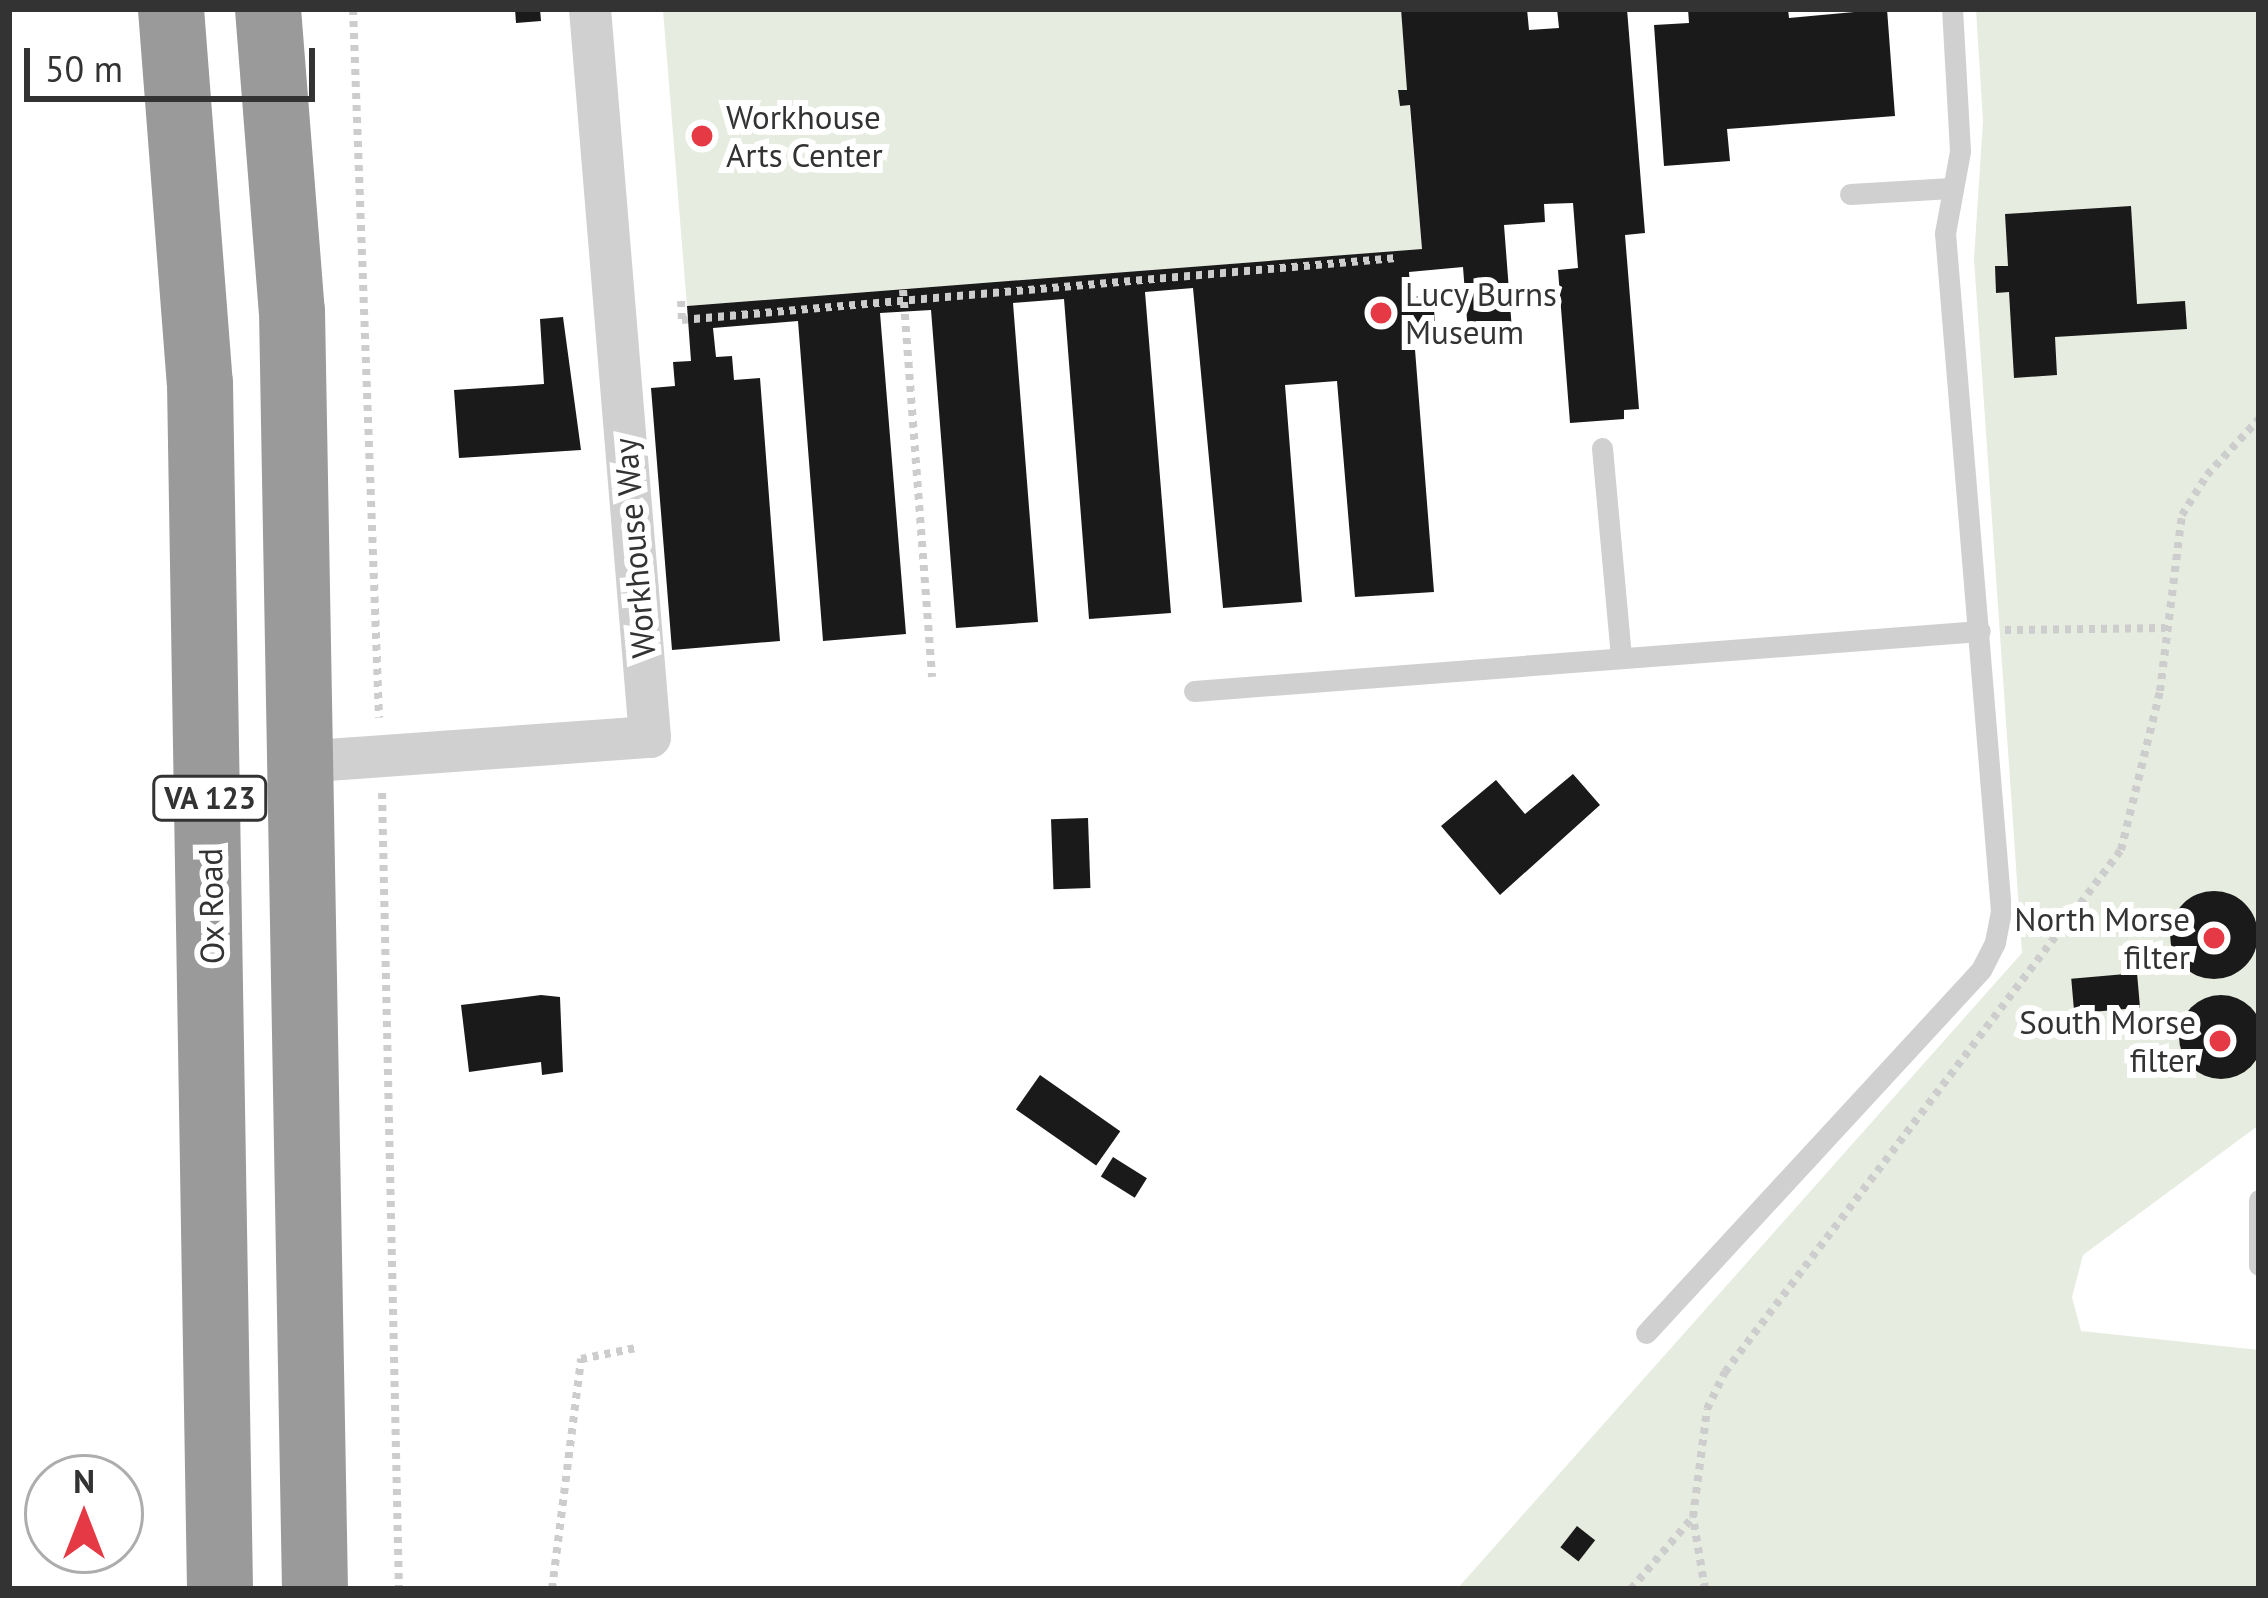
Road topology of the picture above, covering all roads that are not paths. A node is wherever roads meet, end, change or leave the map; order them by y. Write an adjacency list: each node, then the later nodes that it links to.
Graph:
1 (171, 9): 15 (highway, Ox Road / VA 123)
2 (268, 9): 11 (highway, VA 123)
3 (590, 9): 11 (street, Workhouse Way)
4 (1952, 9): 5 (lane)
5 (1951, 188): 6 (lane); 8 (lane)
6 (1850, 194)
7 (1602, 448): 9 (lane)
8 (1980, 631): 9 (lane); 14 (lane)
9 (1622, 656): 10 (lane)
10 (1194, 691)
11 (300, 763): 16 (highway, VA 123)
12 (2259, 1200): 13 (lane)
13 (2259, 1265)
14 (1646, 1334)
15 (220, 1589)
16 (315, 1589)

